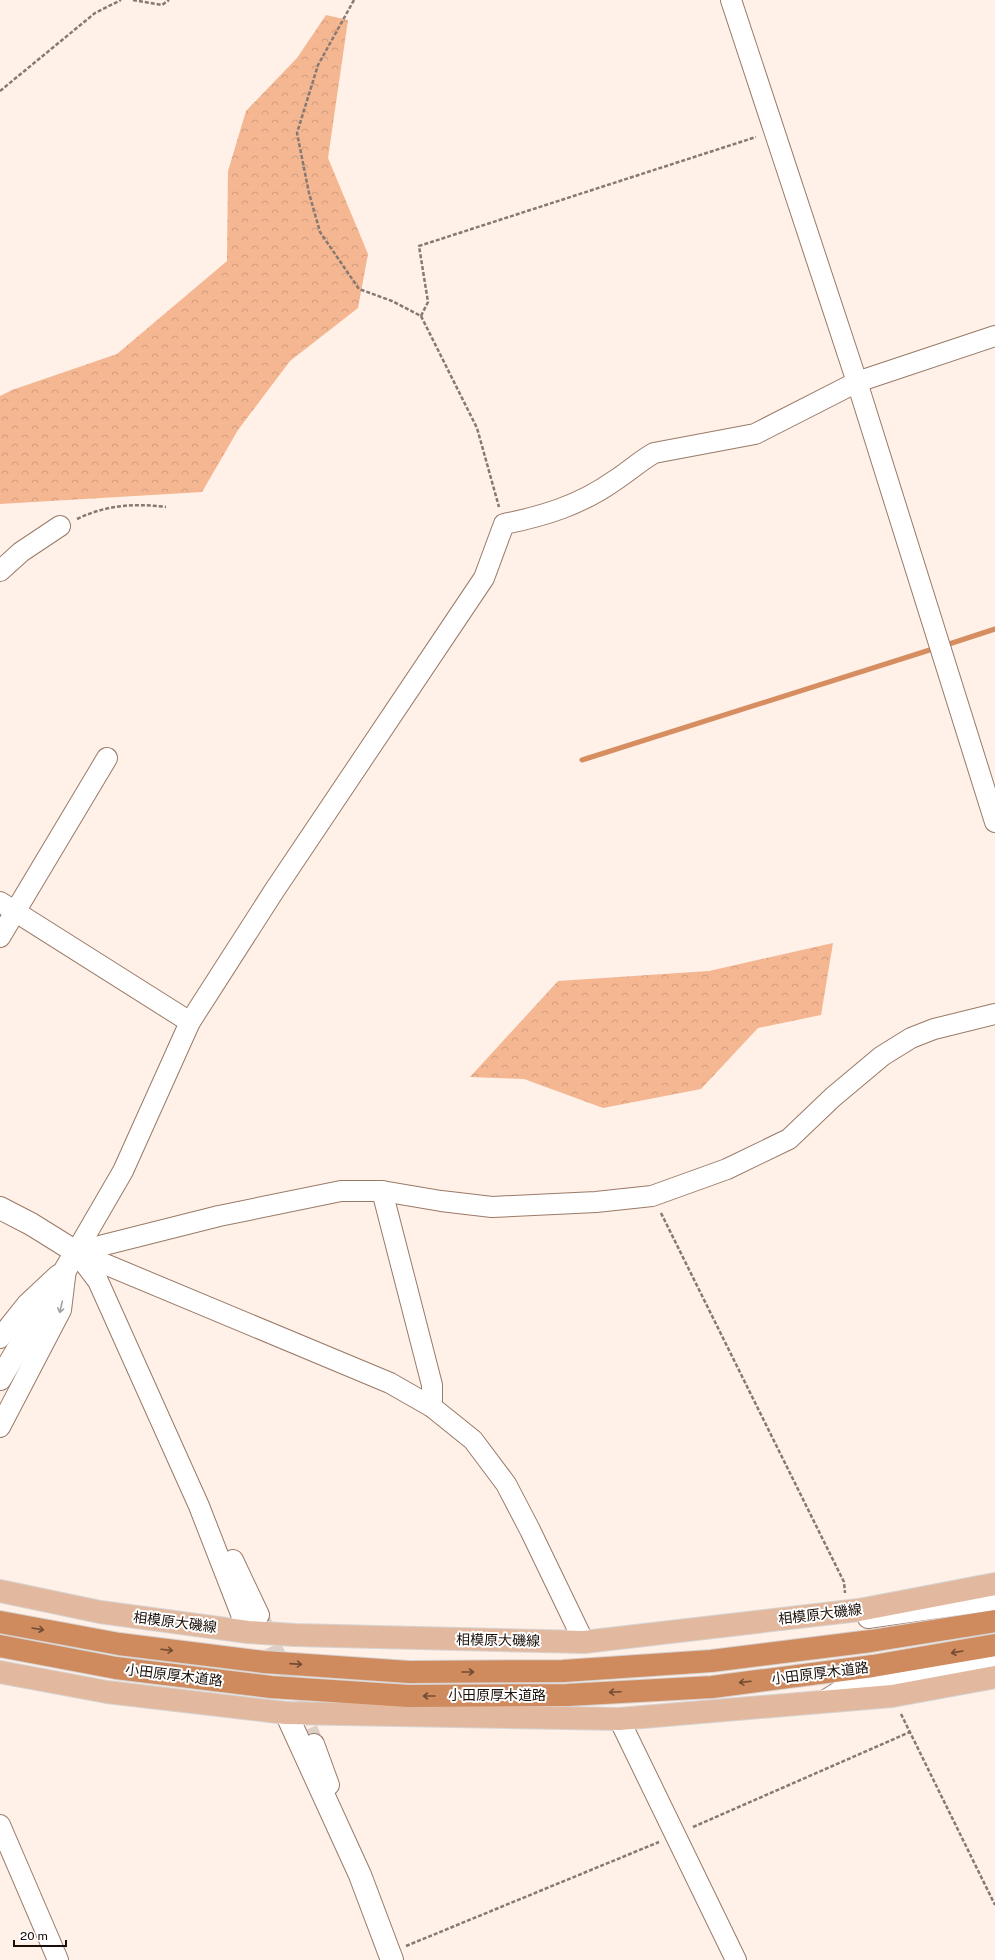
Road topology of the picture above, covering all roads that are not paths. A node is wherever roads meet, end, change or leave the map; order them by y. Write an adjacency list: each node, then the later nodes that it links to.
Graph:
1 (731, 0): 3 (street)
2 (995, 336): 3 (street)
3 (857, 382): 7 (street); 11 (street)
4 (60, 526): 5 (street)
5 (0, 571)
6 (107, 758): 8 (street)
7 (995, 822)
8 (8, 907): 9 (street); 11 (street)
9 (0, 937)
10 (995, 1014): 12 (street)
11 (190, 1022): 14 (street)
12 (382, 1191): 14 (street); 17 (street)
13 (0, 1208): 14 (street)
14 (71, 1260): 15 (street); 16 (street); 17 (street); 18 (street, one-way to 18); 25 (street)
15 (0, 1338)
16 (0, 1379)
17 (432, 1407): 26 (street)
18 (0, 1427)
19 (995, 1584): 22 (main road, 相模原大磯線)
20 (0, 1591): 25 (main road, 相模原大磯線)
21 (995, 1600): 22 (street)
22 (768, 1620): 26 (main road, 相模原大磯線)
23 (995, 1621): 24 (highway, 小田原厚木道路, one-way to 23)
24 (0, 1622)
25 (253, 1623): 26 (main road, 相模原大磯線)
26 (584, 1642)
27 (995, 1645): 28 (highway, 小田原厚木道路, one-way to 28)
28 (0, 1646)
29 (995, 1662): 32 (street)
30 (0, 1672): 33 (main road)
31 (995, 1677): 32 (main road)
32 (824, 1701): 34 (main road)
33 (286, 1714): 34 (main road); 37 (street)
34 (619, 1719): 40 (street)
35 (314, 1744): 37 (street)
36 (0, 1825): 39 (street)
37 (360, 1875): 38 (street)
38 (390, 1956)
39 (58, 1960)
40 (736, 1960)

